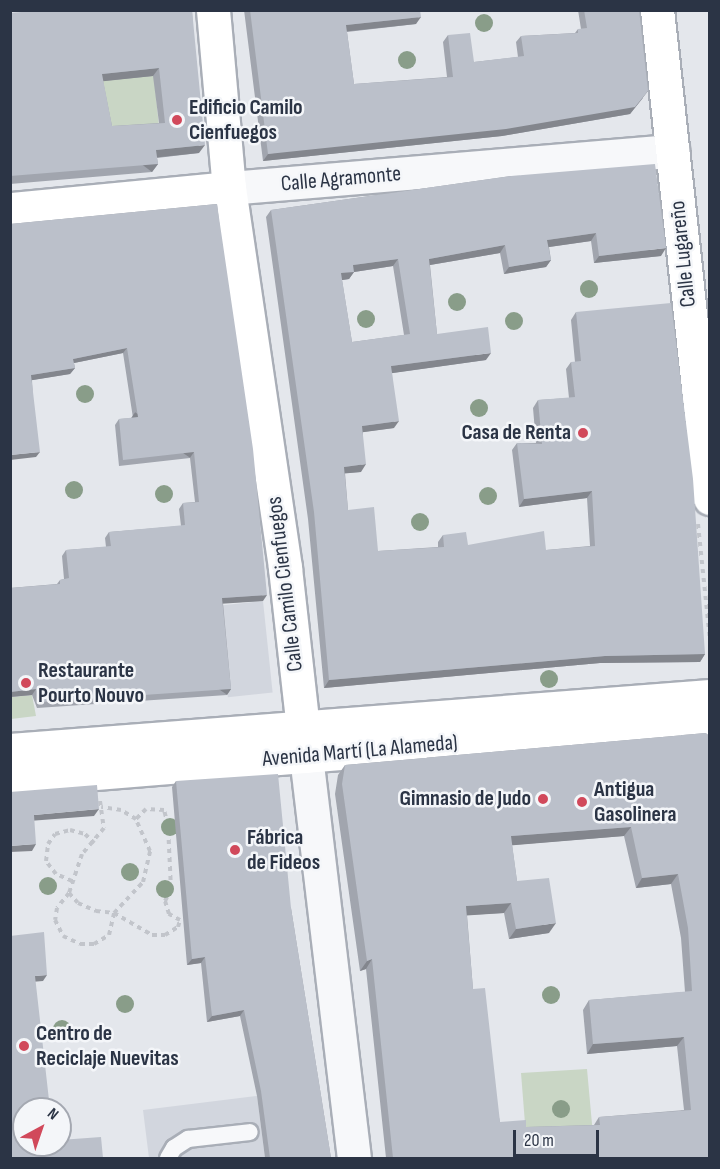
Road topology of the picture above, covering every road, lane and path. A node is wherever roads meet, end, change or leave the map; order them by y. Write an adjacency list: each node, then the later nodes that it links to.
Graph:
1 (213, 10): 4 (main road, Calle Camilo Cienfuegos)
2 (657, 10): 3 (main road, Calle Lugareño)
3 (672, 151): 4 (street, Calle Agramonte); 6 (main road, Calle Lugareño)
4 (229, 188): 5 (main road, Calle Agramonte); 10 (main road, Calle Camilo Cienfuegos)
5 (10, 209)
6 (703, 510): 7 (path)
7 (710, 640)
8 (710, 696): 10 (main road, Avenida Martí (La Alameda))
9 (710, 723): 10 (main road, Avenida Martí (La Alameda))
10 (303, 742): 11 (main road, Avenida Martí (La Alameda)); 12 (main road, Avenida Martí (La Alameda)); 20 (street, Calle Camilo Cienfuegos)
11 (10, 750)
12 (10, 780)
13 (136, 819): 14 (path); 17 (path); 17 (path)
14 (94, 843): 15 (path); 15 (path)
15 (72, 881): 16 (path)
16 (69, 893): 17 (path); 17 (path)
17 (114, 913)
18 (250, 1132): 19 (lane)
19 (168, 1158)
20 (354, 1158)

